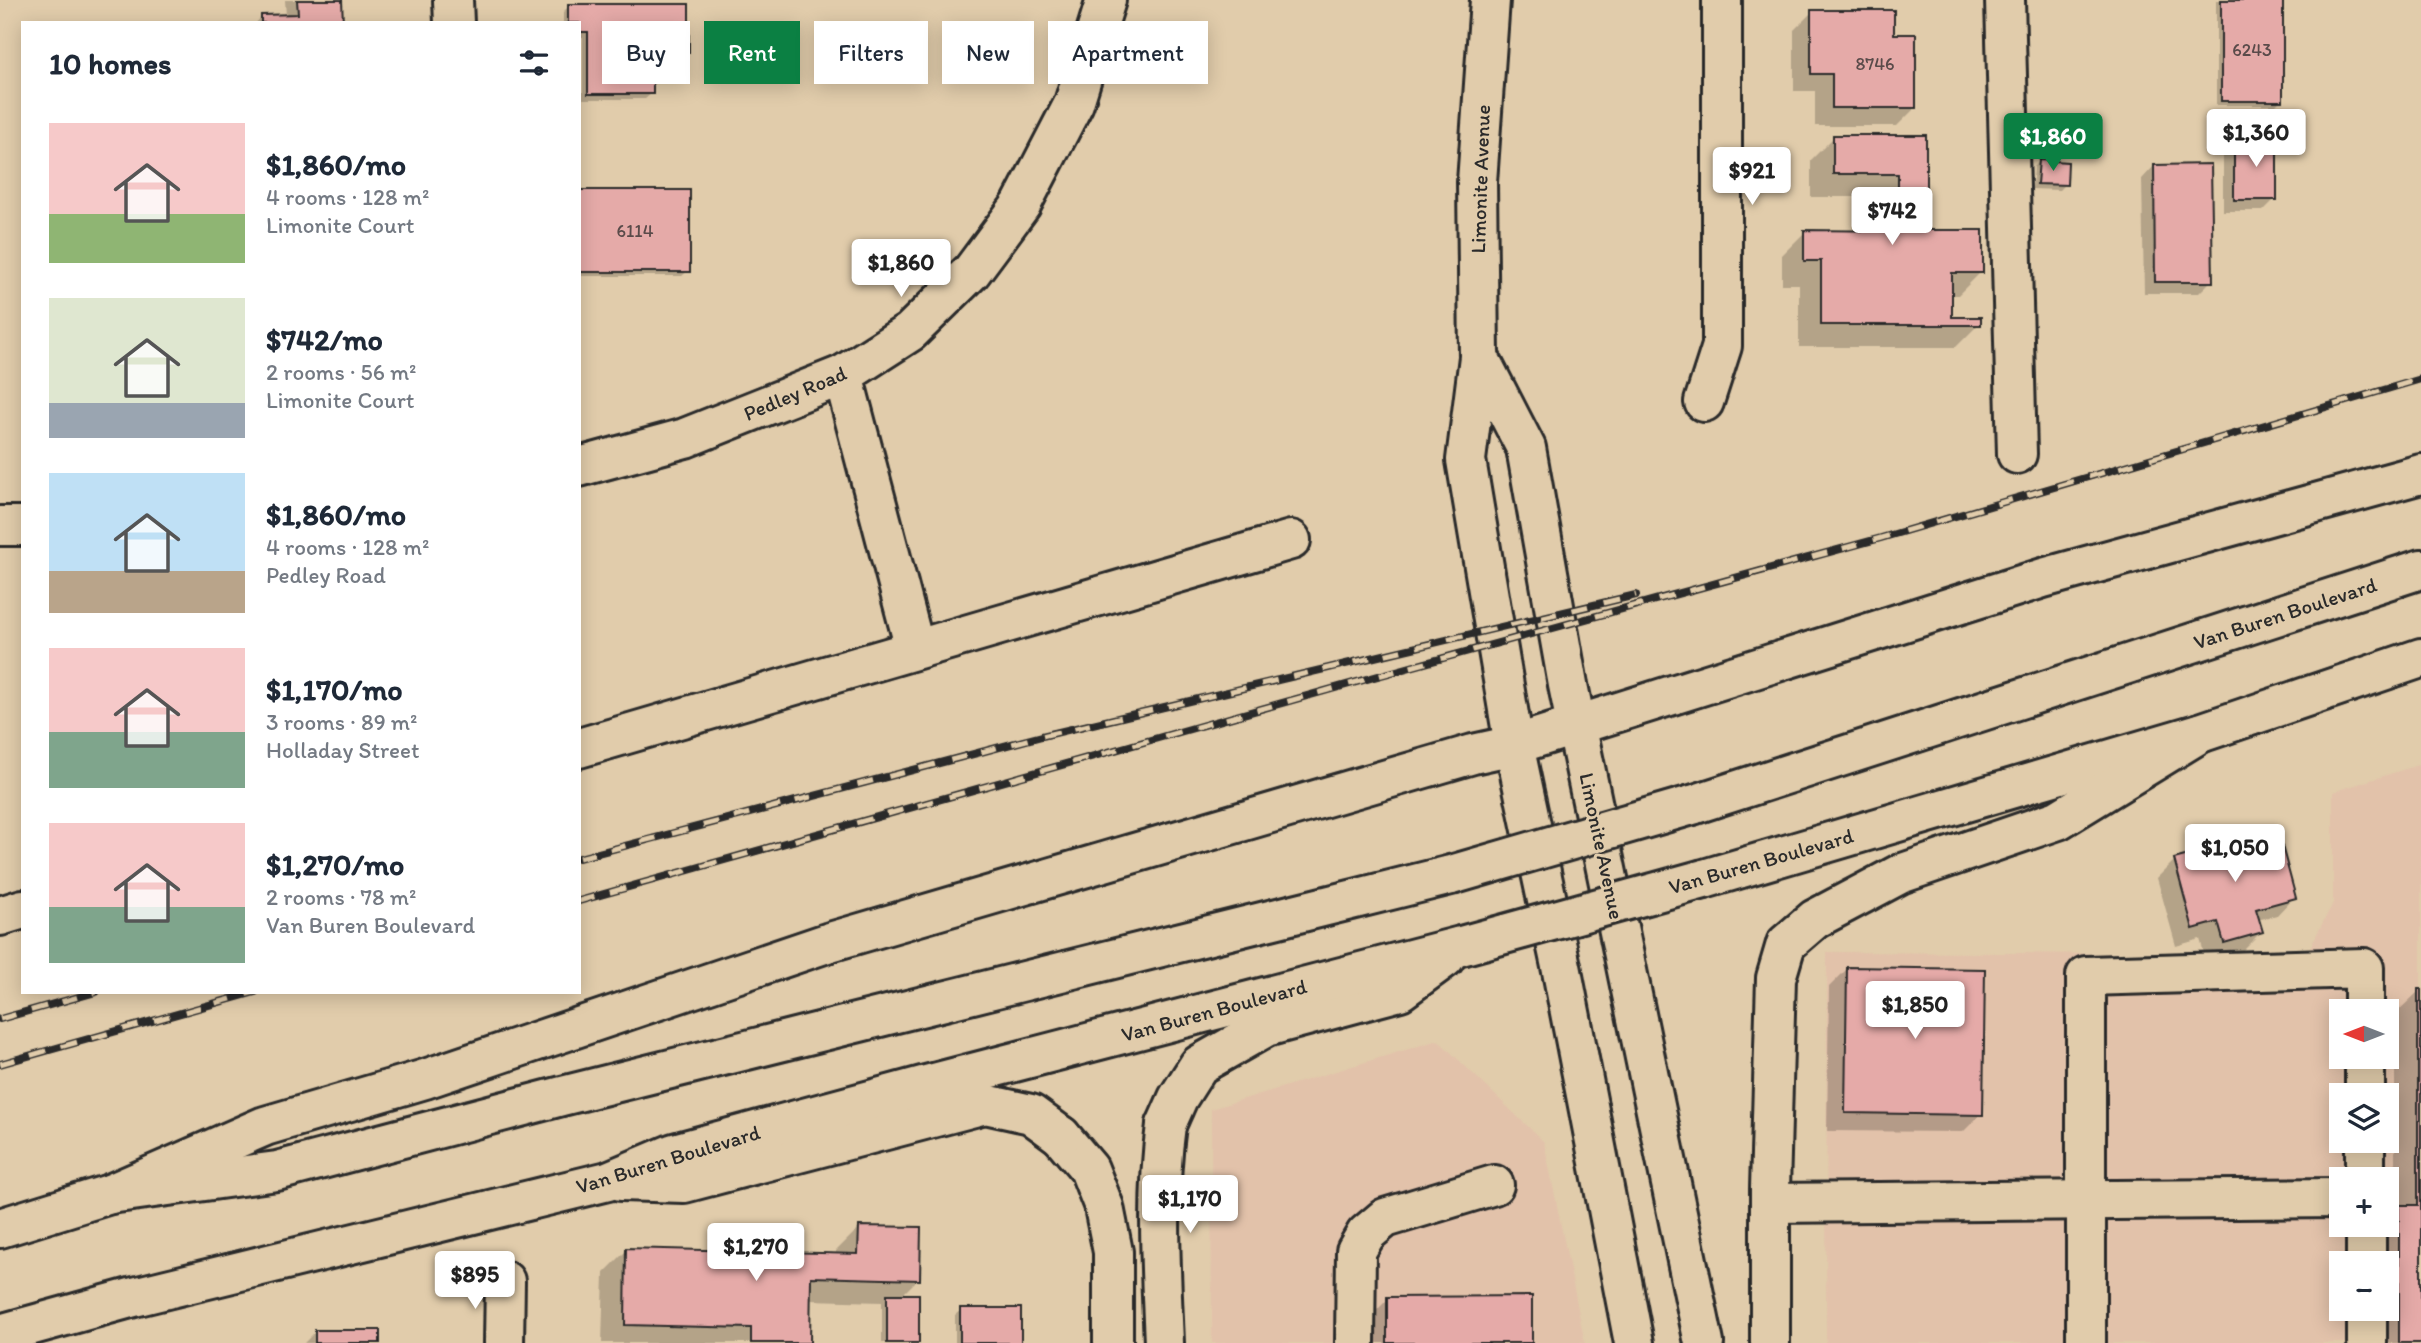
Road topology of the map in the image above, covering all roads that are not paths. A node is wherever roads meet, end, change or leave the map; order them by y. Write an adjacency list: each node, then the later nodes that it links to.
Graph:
1 (453, 0): 6 (main road)
2 (1106, 0): 8 (main road, Pedley Road)
3 (1490, 0): 7 (main road, Limonite Avenue)
4 (1722, 0): 9 (main road)
5 (2005, 0): 10 (main road)
6 (454, 21)
7 (1479, 357): 19 (main road, Limonite Avenue); 21 (main road, Limonite Avenue)
8 (843, 375): 11 (main road, Pedley Road); 17 (main road)
9 (1704, 402)
10 (2017, 454)
11 (581, 466)
12 (2421, 474): 19 (main road)
13 (0, 526): 14 (main road)
14 (21, 526)
15 (1291, 540): 17 (main road)
16 (2421, 569): 29 (main road, Van Buren Boulevard, bridge)
17 (915, 649): 22 (main road)
18 (2421, 658): 20 (main road, Van Buren Boulevard)
19 (1577, 725): 21 (main road); 42 (main road, Limonite Avenue)
20 (2200, 733): 25 (main road, Van Buren Boulevard, bridge); 32 (main road)
21 (1514, 745): 29 (main road); 41 (main road, Limonite Avenue)
22 (581, 747)
23 (21, 910): 24 (main road)
24 (0, 916)
25 (1461, 946): 27 (main road, Van Buren Boulevard); 39 (main road)
26 (2364, 999): 31 (main road)
27 (608, 1181): 36 (main road, Van Buren Boulevard); 38 (main road)
28 (1494, 1185): 40 (main road)
29 (110, 1194): 33 (main road, Van Buren Boulevard)
30 (2329, 1198): 31 (main road)
31 (2086, 1202): 32 (main road); 44 (main road)
32 (1770, 1203): 43 (main road)
33 (0, 1228)
34 (505, 1281): 37 (main road)
35 (2367, 1321): 45 (main road)
36 (0, 1334)
37 (505, 1343)
38 (1113, 1343)
39 (1164, 1343)
40 (1355, 1343)
41 (1634, 1343)
42 (1704, 1343)
43 (1770, 1343)
44 (2086, 1343)
45 (2367, 1343)

